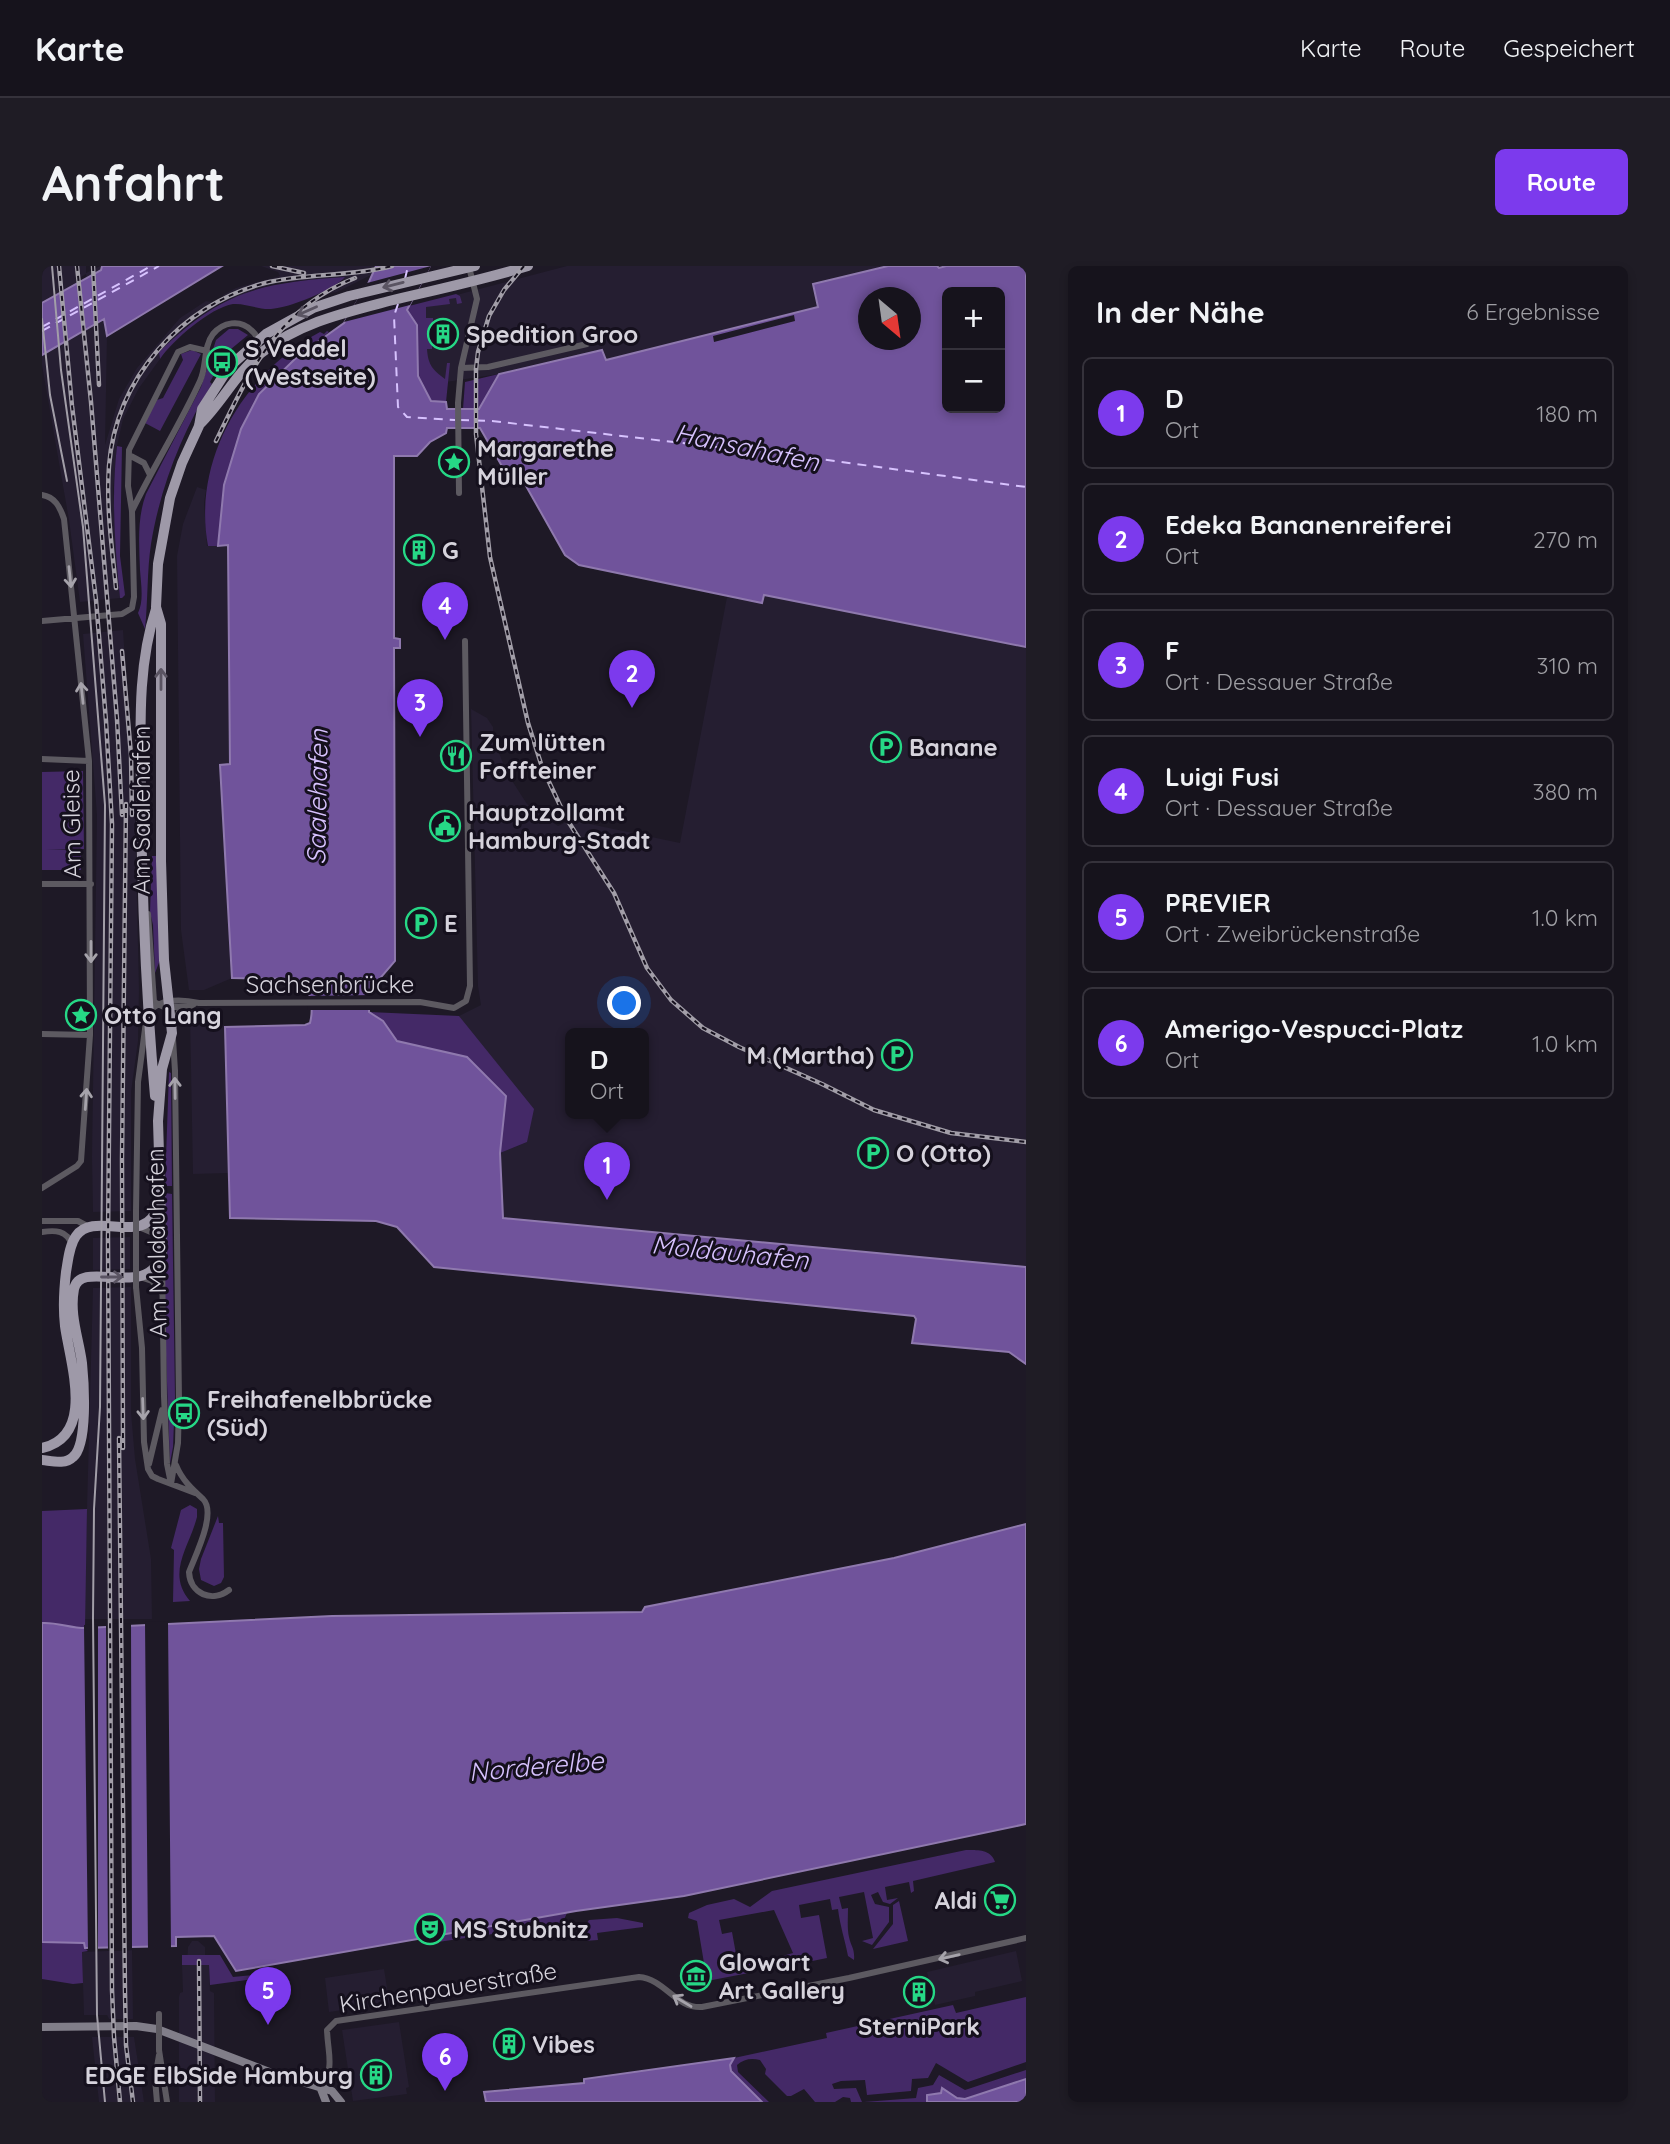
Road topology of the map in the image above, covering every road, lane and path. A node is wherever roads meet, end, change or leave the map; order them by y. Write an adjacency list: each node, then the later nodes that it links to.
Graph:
1 (528, 266): 3 (main road, Am Saalehafen)
2 (472, 267): 3 (street); 4 (main road, Am Saalehafen, one-way to 4)
3 (473, 280): 7 (main road, Am Saalehafen); 8 (street)
4 (258, 340): 6 (street); 7 (street); 9 (main road, Am Saalehafen)
5 (587, 344): 8 (street)
6 (206, 351): 10 (street); 11 (street)
7 (259, 354): 9 (main road, Am Saalehafen)
8 (461, 368): 12 (street)
9 (199, 426): 15 (main road, Am Saalehafen)
10 (129, 455): 11 (street); 14 (street)
11 (150, 477): 14 (street)
12 (459, 492)
13 (42, 495): 16 (street, Am Gleise, one-way to 16)
14 (132, 511): 16 (street)
15 (156, 607): 23 (main road, Am Saalehafen); 25 (main road, Am Saalehafen, one-way to 15)
16 (75, 619): 17 (street); 20 (street, Am Gleise, one-way to 16)
17 (42, 621)
18 (465, 640): 24 (street, Sachsenbrücke)
19 (42, 759): 20 (street)
20 (89, 761): 22 (street, Am Gleise)
21 (42, 884): 22 (street)
22 (91, 884): 31 (street, Am Gleise, one-way to 31)
23 (142, 885): 26 (street, Am Saalehafen); 28 (main road, Am Saalehafen)
24 (199, 1003): 25 (street, Sachsenbrücke); 27 (street, Sachsenbrücke)
25 (169, 1004): 26 (street); 27 (street); 29 (main road, Am Moldauhafen)
26 (158, 1005): 28 (street)
27 (187, 1007): 29 (street)
28 (147, 1014): 32 (main road, Am Saalehafen); 38 (street, Am Moldauhafen, bridge)
29 (172, 1033): 32 (main road); 47 (street, Am Moldauhafen, one-way to 29)
30 (42, 1034): 31 (street)
31 (90, 1034): 33 (street, Am Gleise, one-way to 31)
32 (158, 1121): 34 (main road)
33 (42, 1188)
34 (159, 1202): 38 (main road); 40 (main road)
35 (42, 1221): 36 (street)
36 (89, 1227): 38 (main road); 39 (main road)
37 (42, 1232): 39 (street)
38 (137, 1232): 40 (street); 42 (street, Am Moldauhafen)
39 (71, 1248): 41 (main road); 45 (main road)
40 (162, 1253): 42 (main road); 43 (street)
41 (84, 1278): 42 (main road, one-way to 42); 46 (main road)
42 (137, 1278): 43 (street); 48 (street, Am Moldauhafen, one-way to 48)
43 (161, 1294): 44 (street)
44 (164, 1396): 48 (street); 49 (street)
45 (42, 1448)
46 (42, 1460)
47 (176, 1460): 49 (street, Am Moldauhafen); 50 (street)
48 (148, 1469): 49 (street)
49 (172, 1484): 50 (street)
50 (195, 1493): 51 (street)
51 (229, 1591)
52 (1026, 1938): 56 (street, Kirchenpauerstraße, one-way to 56)
53 (159, 2014): 55 (street, bridge)
54 (42, 2026): 56 (main road)
55 (159, 2050): 57 (street); 58 (street)
56 (321, 2089): 59 (main road); 60 (main road)
57 (157, 2102)
58 (167, 2102)
59 (326, 2102)
60 (341, 2102)

